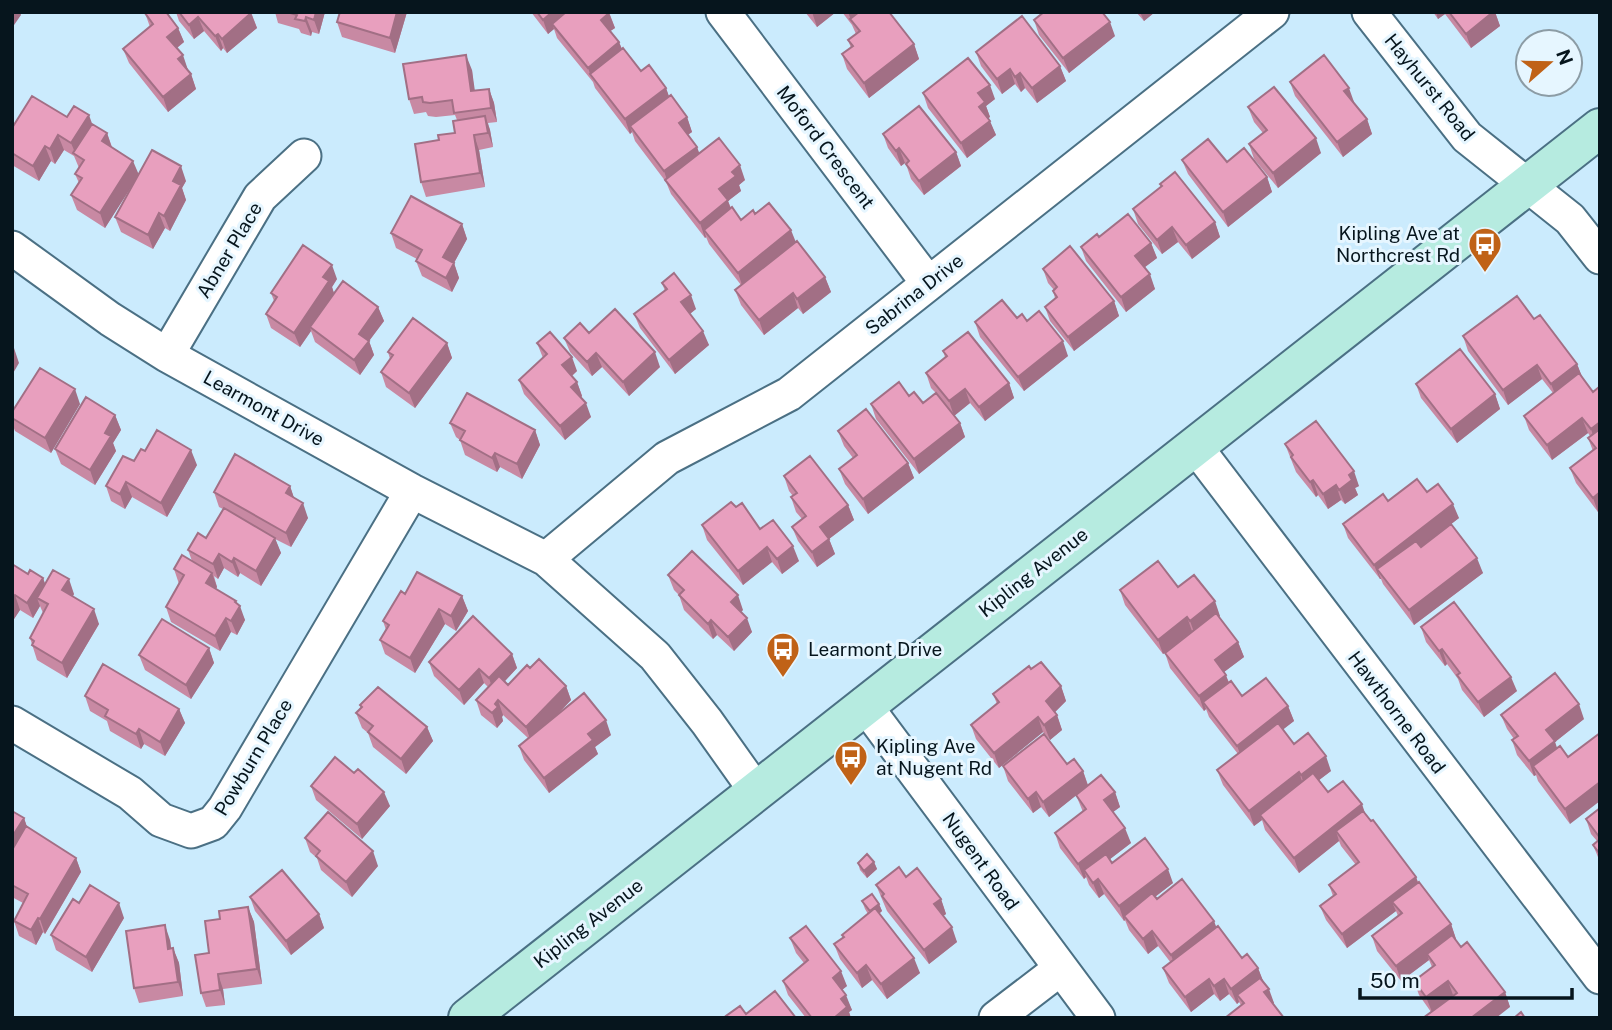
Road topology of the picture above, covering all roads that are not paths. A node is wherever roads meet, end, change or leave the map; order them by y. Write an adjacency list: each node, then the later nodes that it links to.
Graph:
1 (723, 12): 9 (street, Moford Crescent)
2 (1272, 12): 9 (street, Sabrina Drive)
3 (1369, 12): 6 (street, Hayhurst Road)
4 (1600, 128): 6 (main road, Kipling Avenue)
5 (304, 156): 10 (street, Abner Place)
6 (1527, 185): 8 (street, Hayhurst Road); 11 (main road, Kipling Avenue)
7 (12, 248): 10 (street, Learmont Drive)
8 (1600, 257)
9 (928, 283): 13 (street, Sabrina Drive)
10 (167, 355): 12 (street, Learmont Drive)
11 (1195, 446): 14 (main road, Kipling Avenue); 18 (street, Hawthorne Road)
12 (412, 491): 13 (street, Learmont Drive); 15 (street, Powburn Place)
13 (546, 559): 16 (street, Learmont Drive)
14 (864, 704): 16 (main road, Kipling Avenue); 17 (street, Nugent Road)
15 (12, 723)
16 (756, 791): 19 (main road, Kipling Avenue)
17 (1060, 969): 20 (street); 21 (street, Nugent Road)
18 (1600, 977)
19 (468, 1018)
20 (996, 1018)
21 (1098, 1018)

